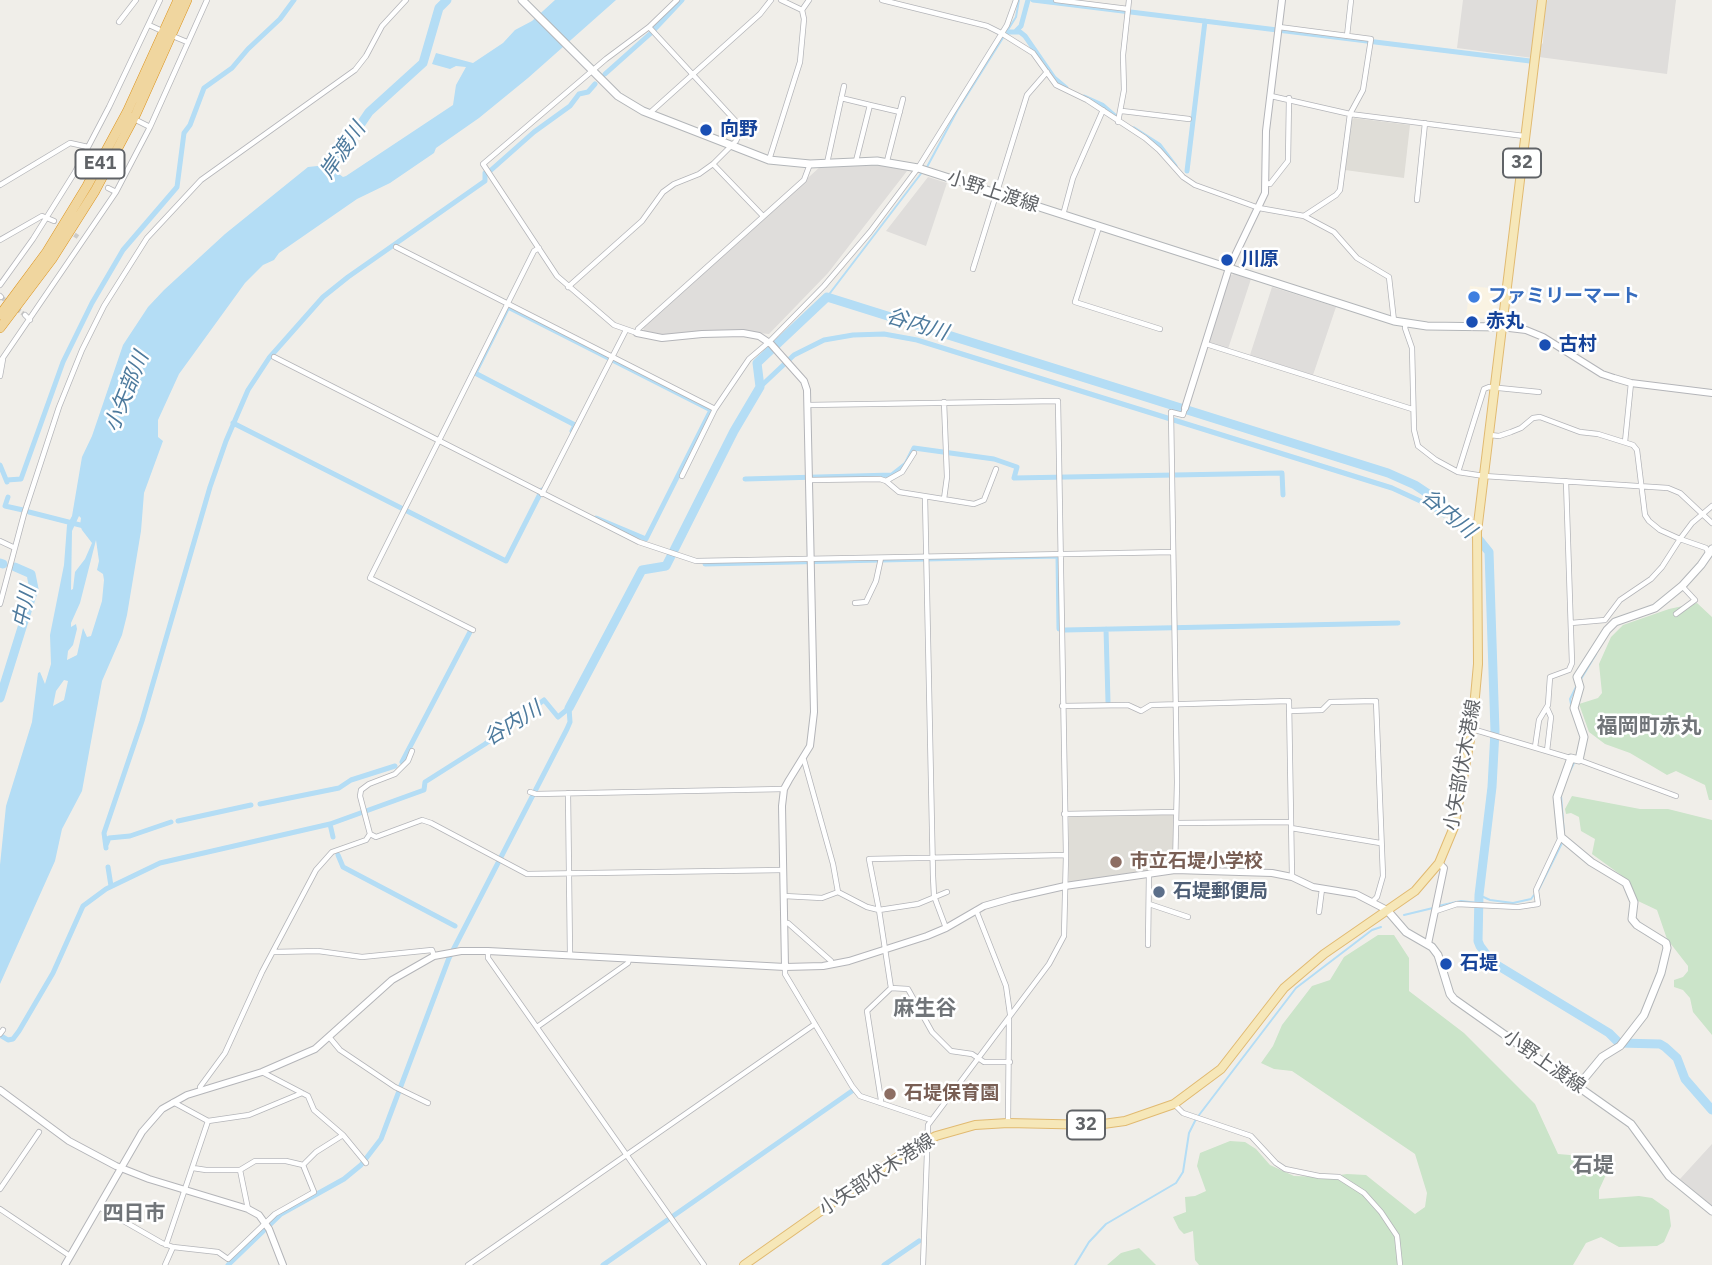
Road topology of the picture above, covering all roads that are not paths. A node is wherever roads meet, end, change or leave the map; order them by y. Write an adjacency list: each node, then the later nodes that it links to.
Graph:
1 (136, 0): 21 (street)
2 (160, 0): 22 (street)
3 (178, 0): 86 (highway, E41)
4 (187, 0): 93 (highway, E41)
5 (206, 0): 29 (street)
6 (406, 0): 131 (street)
7 (522, 0): 30 (main road, 小野上渡線)
8 (677, 0): 25 (street)
9 (771, 0): 32 (street)
10 (781, 0): 20 (street)
11 (809, 0): 20 (street)
12 (882, 0): 26 (street)
13 (1016, 0): 26 (street)
14 (1056, 0): 19 (street)
15 (1129, 0): 19 (street)
16 (1282, 0): 23 (street)
17 (1352, 0): 27 (street)
18 (1542, 0): 51 (main road, 小矢部伏木港線 / 32)
19 (1128, 9): 43 (street)
20 (802, 10): 54 (street)
21 (120, 22)
22 (149, 25): 24 (street); 39 (street)
23 (1279, 27): 27 (street); 34 (street)
24 (160, 30)
25 (652, 30): 30 (street); 32 (street)
26 (1001, 33): 31 (street); 60 (street)
27 (1347, 36): 45 (street)
28 (175, 37): 29 (street)
29 (187, 43): 50 (street)
30 (593, 72): 52 (main road, 小野上渡線); 80 (street)
31 (1046, 72): 41 (street); 67 (street)
32 (691, 75): 42 (street); 52 (street)
33 (844, 86): 35 (street)
34 (1270, 96): 36 (street); 63 (street)
35 (841, 98): 38 (street); 59 (street)
36 (1289, 98): 45 (street); 63 (street)
37 (903, 99): 44 (street)
38 (870, 105): 44 (street); 55 (street)
39 (109, 107): 40 (street); 53 (street)
40 (116, 110)
41 (1103, 110): 48 (street); 70 (street)
42 (652, 111)
43 (1122, 111): 46 (street); 48 (street)
44 (900, 112): 56 (street)
45 (1350, 114): 49 (street); 72 (street)
46 (1189, 119)
47 (138, 121): 50 (street)
48 (1118, 122): 69 (street)
49 (1425, 123): 51 (street); 68 (street)
50 (150, 127): 66 (street)
51 (1525, 136): 91 (main road, 小矢部伏木港線 / 32)
52 (730, 145): 54 (main road, 小野上渡線); 57 (street)
53 (88, 146): 61 (street); 64 (street)
54 (769, 160): 58 (main road, 小野上渡線)
55 (856, 161): 56 (main road, 小野上渡線); 59 (main road, 小野上渡線)
56 (887, 162): 60 (main road, 小野上渡線)
57 (713, 164): 71 (street); 84 (street)
58 (810, 164): 59 (main road, 小野上渡線); 71 (street)
59 (827, 164)
60 (918, 168): 67 (main road, 小野上渡線); 97 (street)
61 (75, 172): 62 (street); 73 (street)
62 (82, 175)
63 (1266, 183): 69 (street)
64 (0, 186)
65 (108, 188): 66 (street)
66 (116, 192): 78 (street)
67 (995, 193): 70 (main road, 小野上渡線); 82 (street)
68 (1417, 200)
69 (1259, 208): 72 (street); 81 (street)
70 (1063, 215): 75 (main road, 小野上渡線)
71 (763, 216): 95 (street)
72 (1304, 216): 89 (street)
73 (47, 217): 74 (street); 77 (street); 83 (street)
74 (54, 221)
75 (1100, 226): 81 (main road, 小野上渡線); 92 (street)
76 (78, 237): 78 (street)
77 (0, 240)
78 (83, 241): 88 (street)
79 (396, 247): 85 (street)
80 (539, 248): 84 (street); 85 (street)
81 (1229, 268): 89 (main road, 小野上渡線); 96 (street)
82 (973, 270)
83 (0, 285)
84 (568, 287): 94 (street)
85 (508, 304): 99 (street); 112 (street)
86 (0, 315)
87 (24, 315): 88 (street)
88 (30, 320): 100 (street)
89 (1394, 321): 90 (main road, 小野上渡線)
90 (1406, 323): 91 (main road, 小野上渡線); 109 (street)
91 (1501, 327): 102 (street); 103 (main road, 小矢部伏木港線 / 32)
92 (1160, 329)
93 (0, 330)
94 (626, 330): 95 (street); 99 (street)
95 (637, 333): 97 (street)
96 (1206, 344): 109 (street); 110 (street)
97 (772, 345): 107 (street); 108 (street)
98 (274, 357): 112 (street)
99 (612, 357): 108 (street); 123 (street)
100 (1, 360): 101 (street)
101 (0, 376)
102 (1631, 383): 105 (street); 113 (street)
103 (1495, 388): 104 (street); 111 (main road, 小矢部伏木港線 / 32); 116 (street)
104 (1539, 392)
105 (1712, 393)
106 (944, 402): 107 (street); 125 (street); 134 (street)
107 (808, 405): 119 (street)
108 (715, 409): 117 (street)
109 (1412, 409): 116 (street)
110 (1184, 410): 133 (street)
111 (1488, 435): 113 (street); 118 (main road, 小矢部伏木港線 / 32)
112 (439, 442): 123 (street); 145 (street)
113 (1625, 442): 122 (street)
114 (914, 453): 120 (street)
115 (996, 469): 125 (street)
116 (1458, 472): 118 (street)
117 (682, 476)
118 (1484, 476): 121 (street); 152 (main road, 小矢部伏木港線 / 32)
119 (810, 480): 120 (street); 137 (street)
120 (886, 481): 124 (street)
121 (1566, 481): 122 (street); 144 (street)
122 (1640, 486): 127 (street); 129 (street)
123 (542, 494): 137 (street)
124 (925, 497): 125 (street); 135 (street)
125 (944, 499)
126 (1712, 506): 127 (street)
127 (1702, 514): 128 (street); 129 (street)
128 (1712, 523)
129 (1681, 539): 132 (street); 144 (street)
130 (0, 541): 131 (street)
131 (15, 548): 139 (street)
132 (1710, 550): 140 (main road)
133 (1173, 552): 134 (street); 148 (street)
134 (1060, 554): 135 (street); 149 (street)
135 (927, 557): 136 (street); 170 (street)
136 (881, 558): 137 (street); 141 (street)
137 (811, 559): 157 (street)
138 (0, 580): 139 (street)
139 (6, 581): 142 (street)
140 (1683, 587): 143 (street); 147 (main road)
141 (855, 603)
142 (0, 604)
143 (1676, 614)
144 (1571, 622): 146 (street)
145 (473, 630)
146 (1569, 670): 147 (street); 150 (street)
147 (1578, 681): 156 (main road)
148 (1176, 704): 149 (street); 151 (street); 162 (street)
149 (1062, 706): 163 (street)
150 (1547, 707): 153 (street); 155 (street)
151 (1289, 711): 165 (street); 168 (street)
152 (1472, 729): 153 (street); 171 (main road, 小矢部伏木港線 / 32)
153 (1535, 747): 155 (street)
154 (412, 751): 166 (street)
155 (1547, 751): 156 (street)
156 (1575, 759): 161 (street); 167 (main road)
157 (804, 760): 158 (street); 179 (street)
158 (784, 789): 160 (street); 172 (street)
159 (533, 793): 160 (street)
160 (568, 793): 175 (street)
161 (1676, 796)
162 (1176, 812): 163 (street); 164 (street)
163 (1065, 814): 169 (street)
164 (1176, 823): 165 (street); 173 (street)
165 (1291, 825): 168 (street); 176 (street)
166 (370, 832): 175 (street); 197 (street)
167 (1563, 838): 188 (street); 211 (main road)
168 (1381, 843): 183 (street)
169 (1066, 855): 170 (street); 177 (street)
170 (932, 856): 182 (street); 185 (street)
171 (1438, 863): 187 (main road, 小矢部伏木港線 / 32); 188 (street)
172 (783, 870): 175 (street); 181 (street)
173 (1175, 870): 174 (street); 176 (street)
174 (1149, 873): 177 (street); 184 (street)
175 (568, 874): 198 (street)
176 (1292, 877): 178 (street)
177 (1065, 886): 186 (street); 204 (street)
178 (1322, 889): 183 (street); 189 (street)
179 (838, 892): 181 (street); 185 (street)
180 (947, 892): 182 (street)
181 (784, 896): 191 (street)
182 (934, 896): 185 (street); 192 (street)
183 (1373, 901): 187 (street)
184 (1149, 904): 190 (street); 194 (street)
185 (878, 910): 195 (street)
186 (976, 910): 192 (street); 204 (street)
187 (1387, 910): 193 (main road, 小野上渡線); 218 (main road, 小矢部伏木港線 / 32)
188 (1436, 911): 193 (street)
189 (1319, 912)
190 (1188, 917)
191 (784, 923): 201 (street); 202 (street)
192 (946, 928): 195 (street)
193 (1428, 944): 211 (main road, 小野上渡線)
194 (1148, 945)
195 (884, 950): 201 (street); 203 (street)
196 (488, 951): 198 (street); 199 (street); 206 (street)
197 (273, 952): 199 (street); 213 (street)
198 (570, 955): 200 (street)
199 (434, 956): 207 (street)
200 (629, 959): 202 (street); 206 (street)
201 (831, 964): 202 (street)
202 (785, 967): 205 (street)
203 (891, 988): 208 (street); 217 (street)
204 (1010, 1016): 208 (street); 209 (street)
205 (815, 1024): 217 (street); 225 (street)
206 (537, 1027): 225 (street)
207 (330, 1038): 210 (street); 216 (street)
208 (977, 1058): 209 (street); 219 (street)
209 (1010, 1062): 221 (street)
210 (262, 1072): 213 (street); 214 (street)
211 (1578, 1086): 236 (main road, 小野上渡線)
212 (0, 1090): 228 (street)
213 (201, 1090): 215 (street)
214 (302, 1093): 220 (street); 223 (street)
215 (173, 1101): 220 (street); 228 (street)
216 (428, 1103)
217 (880, 1103): 219 (street)
218 (1174, 1104): 221 (main road, 小矢部伏木港線 / 32); 247 (street)
219 (931, 1120): 224 (street)
220 (208, 1121): 229 (street)
221 (1008, 1123): 224 (main road, 小矢部伏木港線 / 32)
222 (39, 1132): 231 (street)
223 (343, 1135): 226 (street); 227 (street)
224 (927, 1140): 245 (main road, 小矢部伏木港線 / 32); 246 (street)
225 (626, 1155): 243 (street); 244 (street)
226 (366, 1163)
227 (303, 1165): 230 (street); 237 (street)
228 (121, 1168): 232 (street); 233 (street)
229 (193, 1168): 230 (street); 232 (street)
230 (240, 1170): 235 (street)
231 (0, 1189)
232 (187, 1190): 235 (street); 238 (street)
233 (98, 1207): 238 (street); 239 (street)
234 (0, 1209): 239 (street)
235 (248, 1209): 237 (street)
236 (1712, 1211)
237 (267, 1225): 238 (street); 242 (street)
238 (169, 1246): 241 (street)
239 (70, 1256): 240 (street)
240 (65, 1265)
241 (165, 1265)
242 (283, 1265)
243 (468, 1265)
244 (704, 1265)
245 (744, 1265)
246 (923, 1265)
247 (1401, 1265)

